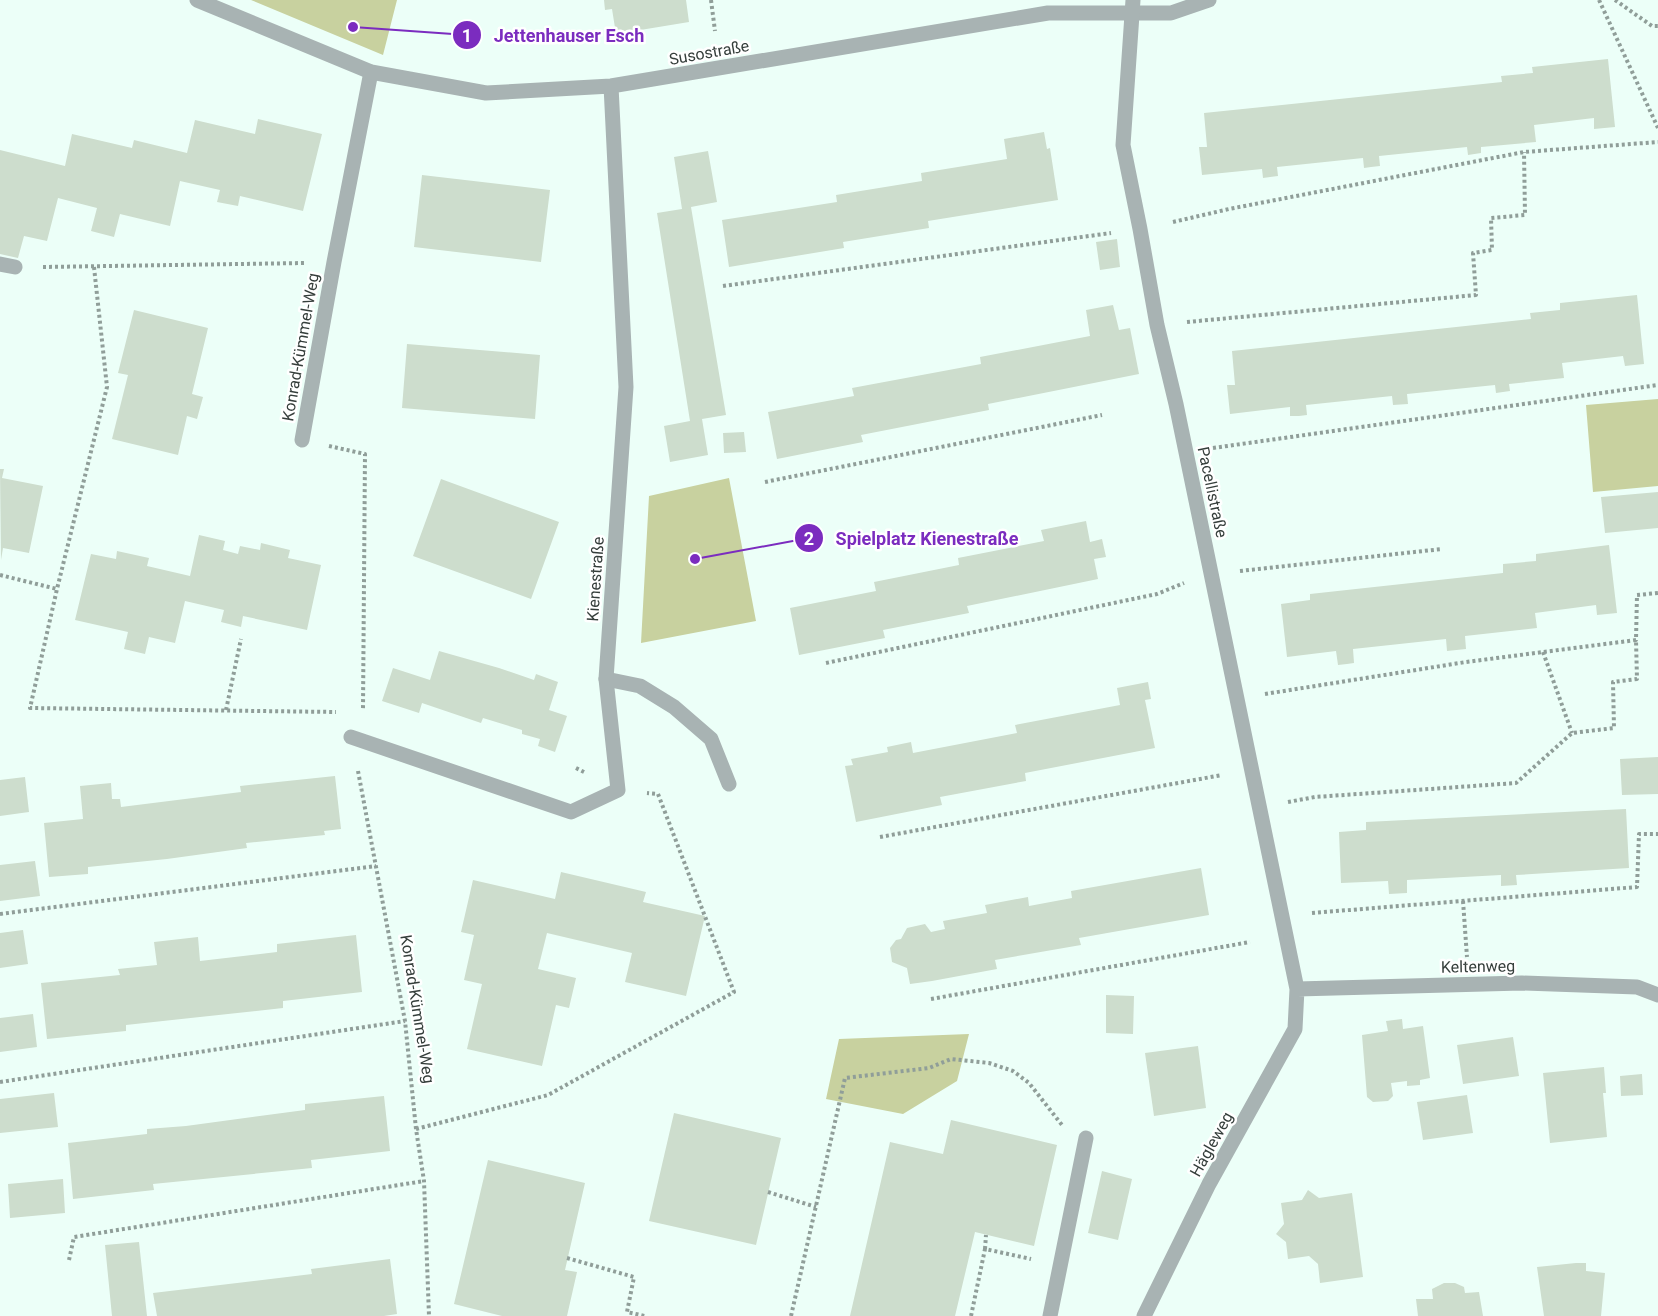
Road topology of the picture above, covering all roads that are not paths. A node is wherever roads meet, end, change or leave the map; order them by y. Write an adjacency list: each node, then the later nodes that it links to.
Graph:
1 (197, 0): 4 (street, Susostraße)
2 (1209, 0): 3 (street, Susostraße)
3 (1132, 6): 5 (street, Susostraße); 10 (street, Pacellistraße)
4 (371, 72): 5 (street, Susostraße); 6 (street, Konrad-Kümmel-Weg)
5 (611, 86): 7 (street, Kienestraße)
6 (302, 441)
7 (606, 679): 8 (street, Kienestraße); 9 (street)
8 (351, 737)
9 (729, 784)
10 (1297, 989): 11 (street, Keltenweg); 14 (street, Hägleweg)
11 (1658, 995)
12 (1086, 1138): 13 (street)
13 (1050, 1316)
14 (1144, 1316)

